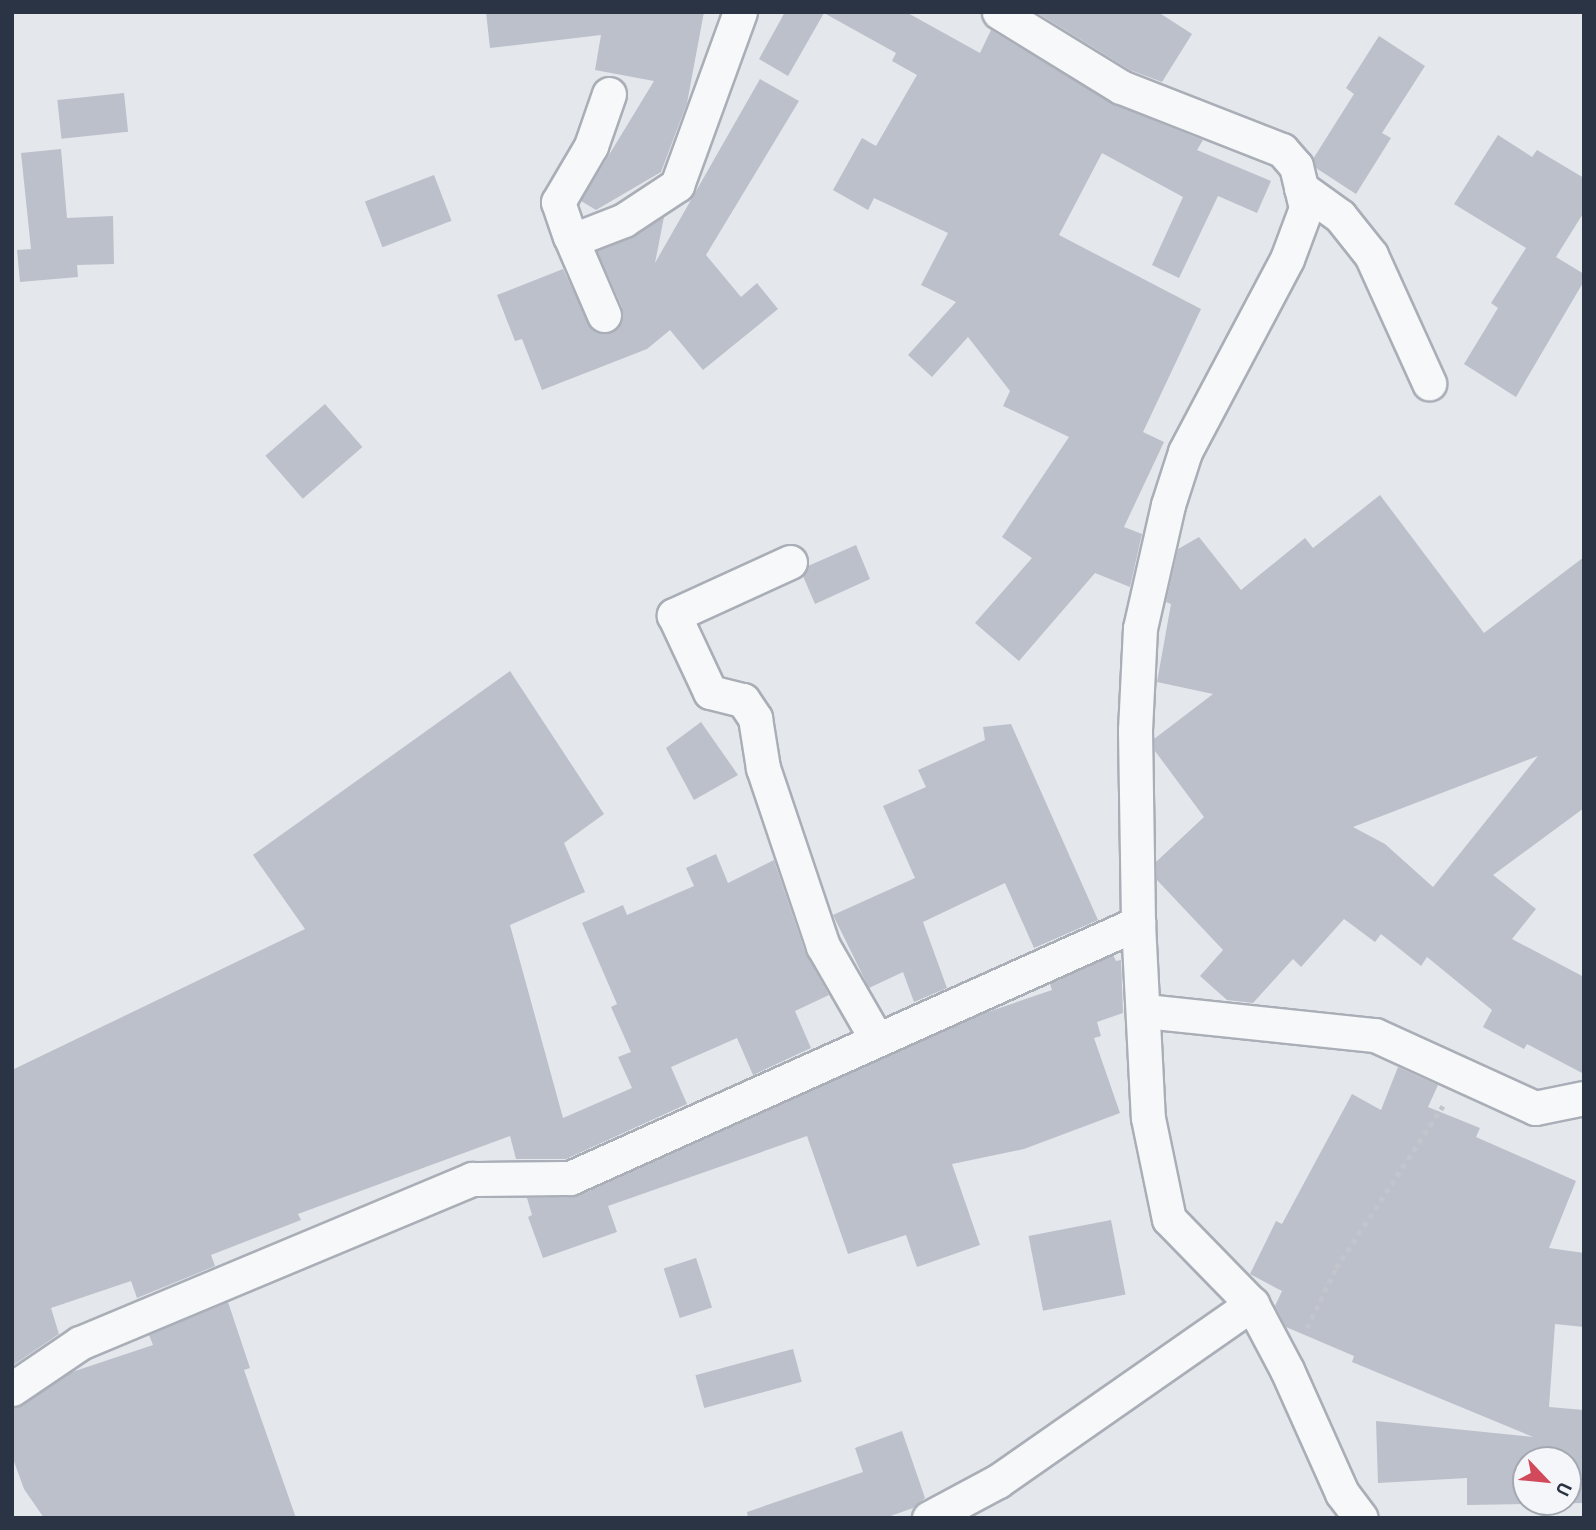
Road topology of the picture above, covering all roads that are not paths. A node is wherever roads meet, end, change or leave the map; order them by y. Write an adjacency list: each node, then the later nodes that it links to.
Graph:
1 (740, 12): 5 (street)
2 (999, 12): 4 (street)
3 (609, 94): 5 (street)
4 (1301, 188): 7 (street); 9 (street)
5 (570, 236): 6 (street)
6 (604, 315)
7 (1429, 383)
8 (790, 562): 11 (street)
9 (1138, 923): 10 (street); 11 (street)
10 (1145, 1011): 12 (street); 13 (street)
11 (877, 1040): 14 (street)
12 (1584, 1098)
13 (1252, 1304): 15 (street); 16 (street)
14 (12, 1390)
15 (929, 1518)
16 (1361, 1518)

